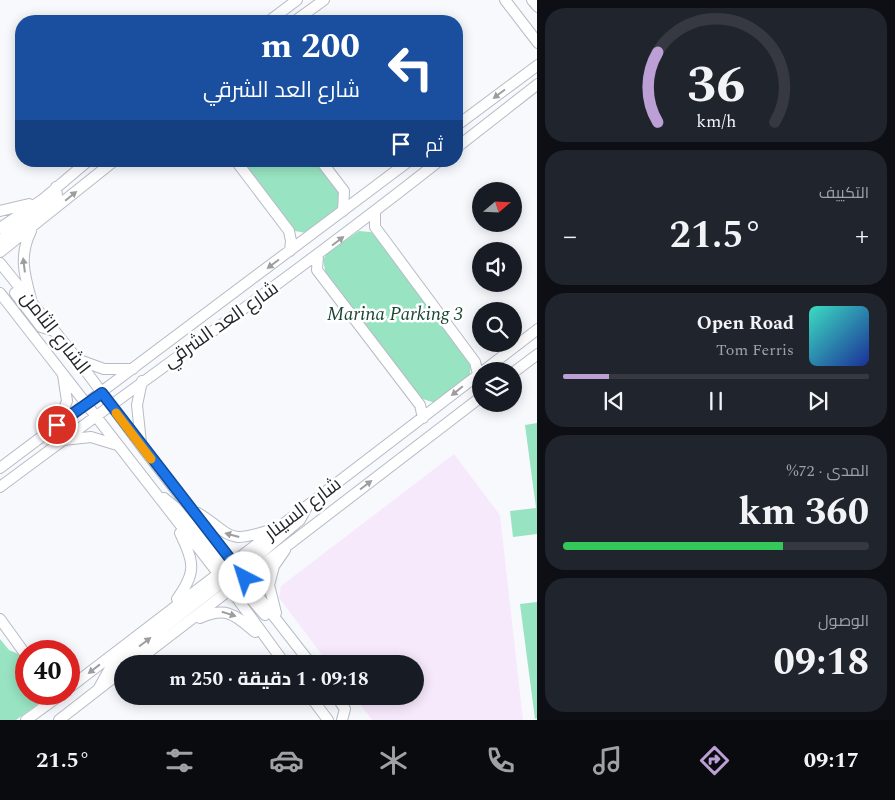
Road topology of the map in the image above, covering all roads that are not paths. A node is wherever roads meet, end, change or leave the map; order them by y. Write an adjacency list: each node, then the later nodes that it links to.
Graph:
1 (297, 0): 4 (street)
2 (324, 0): 5 (street)
3 (506, 0): 6 (street)
4 (277, 15)
5 (304, 15)
6 (537, 42)
7 (537, 65): 11 (street, one-way to 11)
8 (537, 85): 10 (street)
9 (537, 89): 10 (street)
10 (525, 93): 12 (street)
11 (463, 121)
12 (463, 142)
13 (81, 167): 19 (street)
14 (107, 167): 27 (street, one-way to 14)
15 (241, 167): 30 (street)
16 (326, 167): 20 (street)
17 (401, 167): 21 (street, شارع العد الشرقي)
18 (431, 167): 25 (street, شارع العد الشرقي)
19 (56, 187): 22 (street); 32 (street)
20 (344, 191): 21 (street); 24 (street)
21 (364, 195): 24 (street, شارع العد الشرقي)
22 (42, 200): 23 (street); 29 (street)
23 (0, 211)
24 (343, 212): 31 (street, شارع العد الشرقي)
25 (375, 212): 26 (street, شارع العد الشرقي); 28 (street)
26 (359, 224): 28 (street); 35 (street, شارع العد الشرقي, one-way to 26)
27 (33, 227): 34 (street); 41 (street, one-way to 27)
28 (375, 227): 46 (street)
29 (0, 228)
30 (289, 231): 31 (street); 33 (street)
31 (310, 236): 33 (street, شارع العد الشرقي)
32 (0, 240)
33 (290, 251): 49 (street, شارع العد الشرقي, one-way to 49)
34 (0, 252)
35 (318, 255): 37 (street, شارع العد الشرقي); 38 (street)
36 (0, 263): 41 (street, الشارع الثامن)
37 (302, 267): 38 (street); 52 (street, شارع العد الشرقي)
38 (317, 270): 57 (street)
39 (0, 273): 43 (street)
40 (0, 293): 50 (street, الشارع الثامن)
41 (33, 304): 43 (street, الشارع الثامن)
42 (537, 330): 47 (street, شارع السينار)
43 (54, 331): 45 (street, الشارع الثامن)
44 (537, 355): 48 (street)
45 (77, 359): 49 (street); 53 (street, الشارع الثامن)
46 (475, 362)
47 (494, 362)
48 (522, 366)
49 (134, 369): 53 (street, شارع العد الشرقي)
50 (63, 374): 54 (street, الشارع الثامن); 61 (street)
51 (472, 379): 58 (street, شارع السينار, one-way to 58)
52 (142, 381): 55 (street, شارع العد الشرقي); 64 (street)
53 (102, 393): 54 (street, شارع العد الشرقي); 55 (street, الشارع الثامن)
54 (87, 404): 59 (street, الشارع الثامن); 61 (street, شارع العد الشرقي)
55 (110, 404): 59 (street, شارع العد الشرقي); 64 (street, الشارع الثامن)
56 (472, 404): 72 (street, شارع السينار, one-way to 56)
57 (420, 405): 58 (street); 60 (street)
58 (435, 409): 60 (street, شارع السينار)
59 (95, 415): 62 (street, شارع العد الشرقي); 63 (street, الشارع الثامن)
60 (422, 418): 68 (street, شارع السينار)
61 (57, 425): 65 (street, شارع العد الشرقي)
62 (63, 440): 63 (street); 67 (street, شارع العد الشرقي)
63 (118, 446): 66 (street, الشارع الثامن)
64 (142, 447): 69 (street, الشارع الثامن)
65 (0, 468)
66 (148, 484): 70 (street, الشارع الثامن); 73 (street)
67 (0, 487)
68 (309, 504): 71 (street, شارع السينار); 73 (street)
69 (192, 511): 71 (street, one-way to 69); 73 (street, الشارع الثامن)
70 (175, 520): 73 (street, الشارع الثامن); 74 (street)
71 (278, 528): 73 (street, شارع السينار)
72 (288, 544): 73 (street, شارع السينار); 77 (street)
73 (231, 575): 74 (street, شارع السينار); 76 (street, شارع السينار); 77 (street, الشارع الثامن); 78 (street, الشارع الثامن); 80 (street); 86 (street, one-way to 73)
74 (174, 606): 85 (street, شارع السينار, one-way to 85)
75 (0, 619): 79 (street)
76 (188, 624): 78 (street, one-way to 78); 81 (street, شارع السينار)
77 (281, 626): 80 (street, الشارع الثامن)
78 (264, 636): 82 (street, الشارع الثامن)
79 (15, 640)
80 (297, 646): 83 (street, الشارع الثامن)
81 (145, 655)
82 (278, 655)
83 (304, 655)
84 (114, 677): 86 (street)
85 (80, 679)
86 (99, 688): 92 (street)
87 (45, 705): 90 (street)
88 (317, 705): 93 (street)
89 (342, 705): 94 (street)
90 (36, 716): 91 (street)
91 (26, 720)
92 (59, 720)
93 (328, 720)
94 (342, 720)

